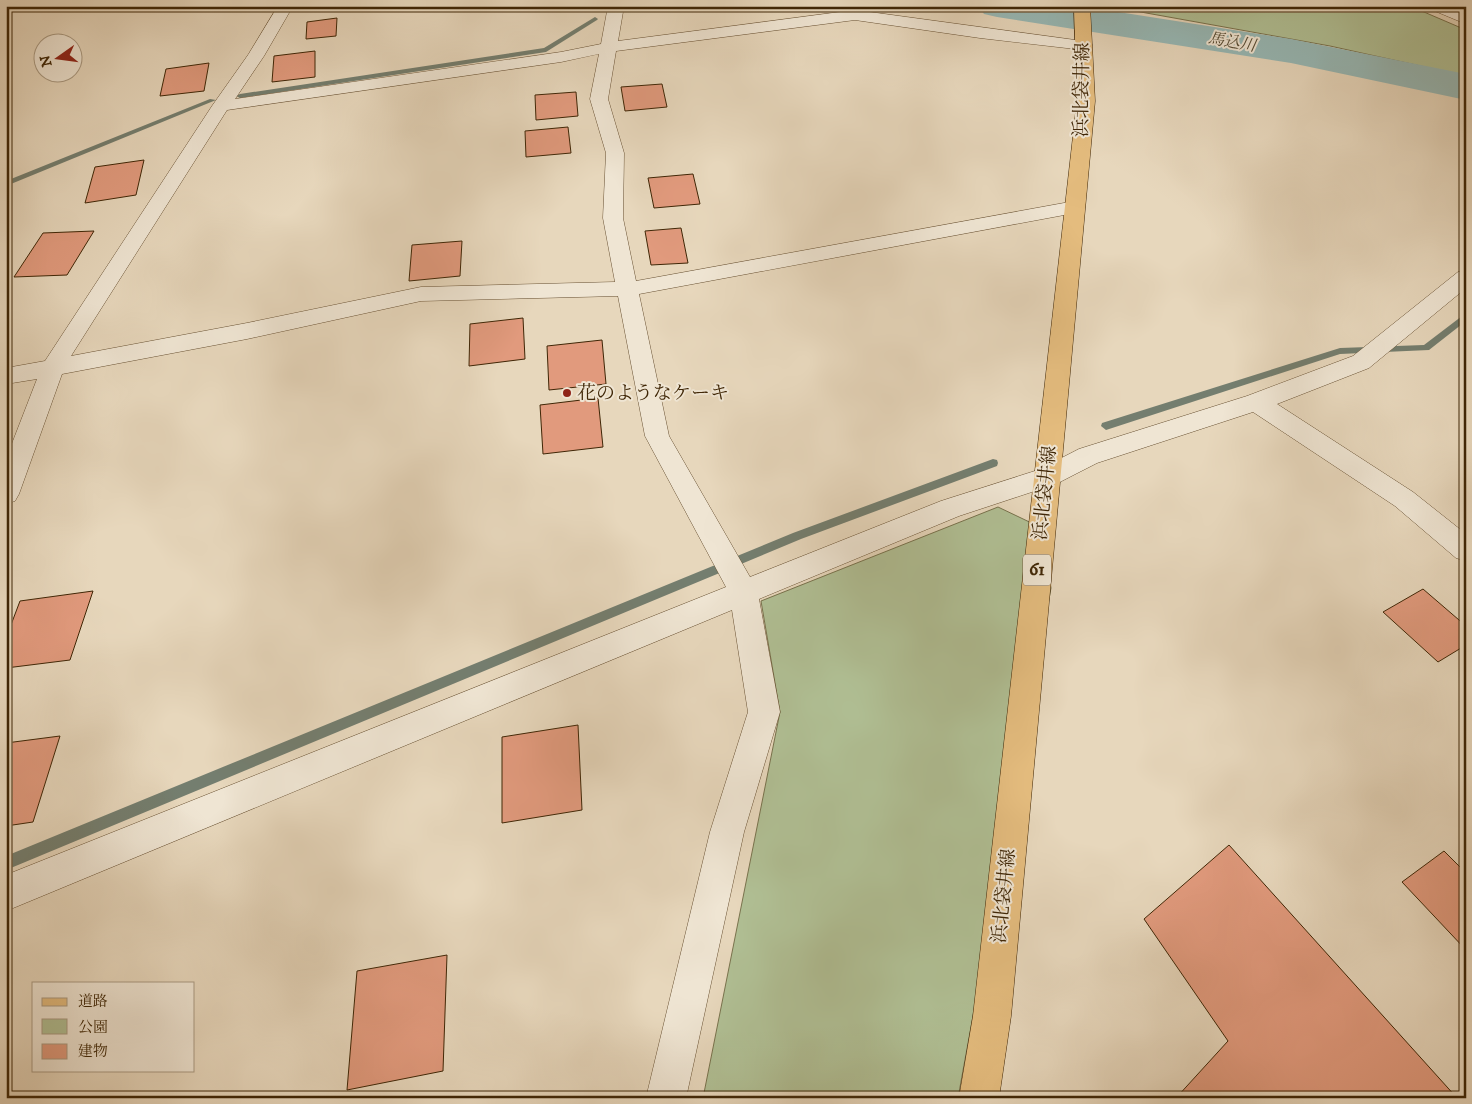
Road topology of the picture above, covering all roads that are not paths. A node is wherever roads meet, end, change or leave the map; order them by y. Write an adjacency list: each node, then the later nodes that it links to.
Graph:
1 (286, 6): 8 (street)
2 (616, 6): 7 (street)
3 (1435, 6): 5 (street)
4 (1082, 9): 6 (main road, 浜北袋井線 / 61)
5 (1466, 19)
6 (1084, 44): 7 (street); 9 (main road, 浜北袋井線 / 61)
7 (610, 47): 8 (street); 11 (street)
8 (222, 106): 12 (street)
9 (1075, 207): 11 (street); 15 (main road, 浜北袋井線 / 61)
10 (1466, 277): 14 (street)
11 (628, 289): 12 (street); 18 (street)
12 (53, 366): 13 (street); 16 (street)
13 (6, 376)
14 (1256, 402): 15 (street); 17 (street)
15 (1047, 477): 18 (street); 21 (main road, 浜北袋井線 / 61)
16 (6, 494)
17 (1466, 550)
18 (734, 575): 19 (street); 20 (street)
19 (6, 893)
20 (666, 1098)
21 (979, 1098)

